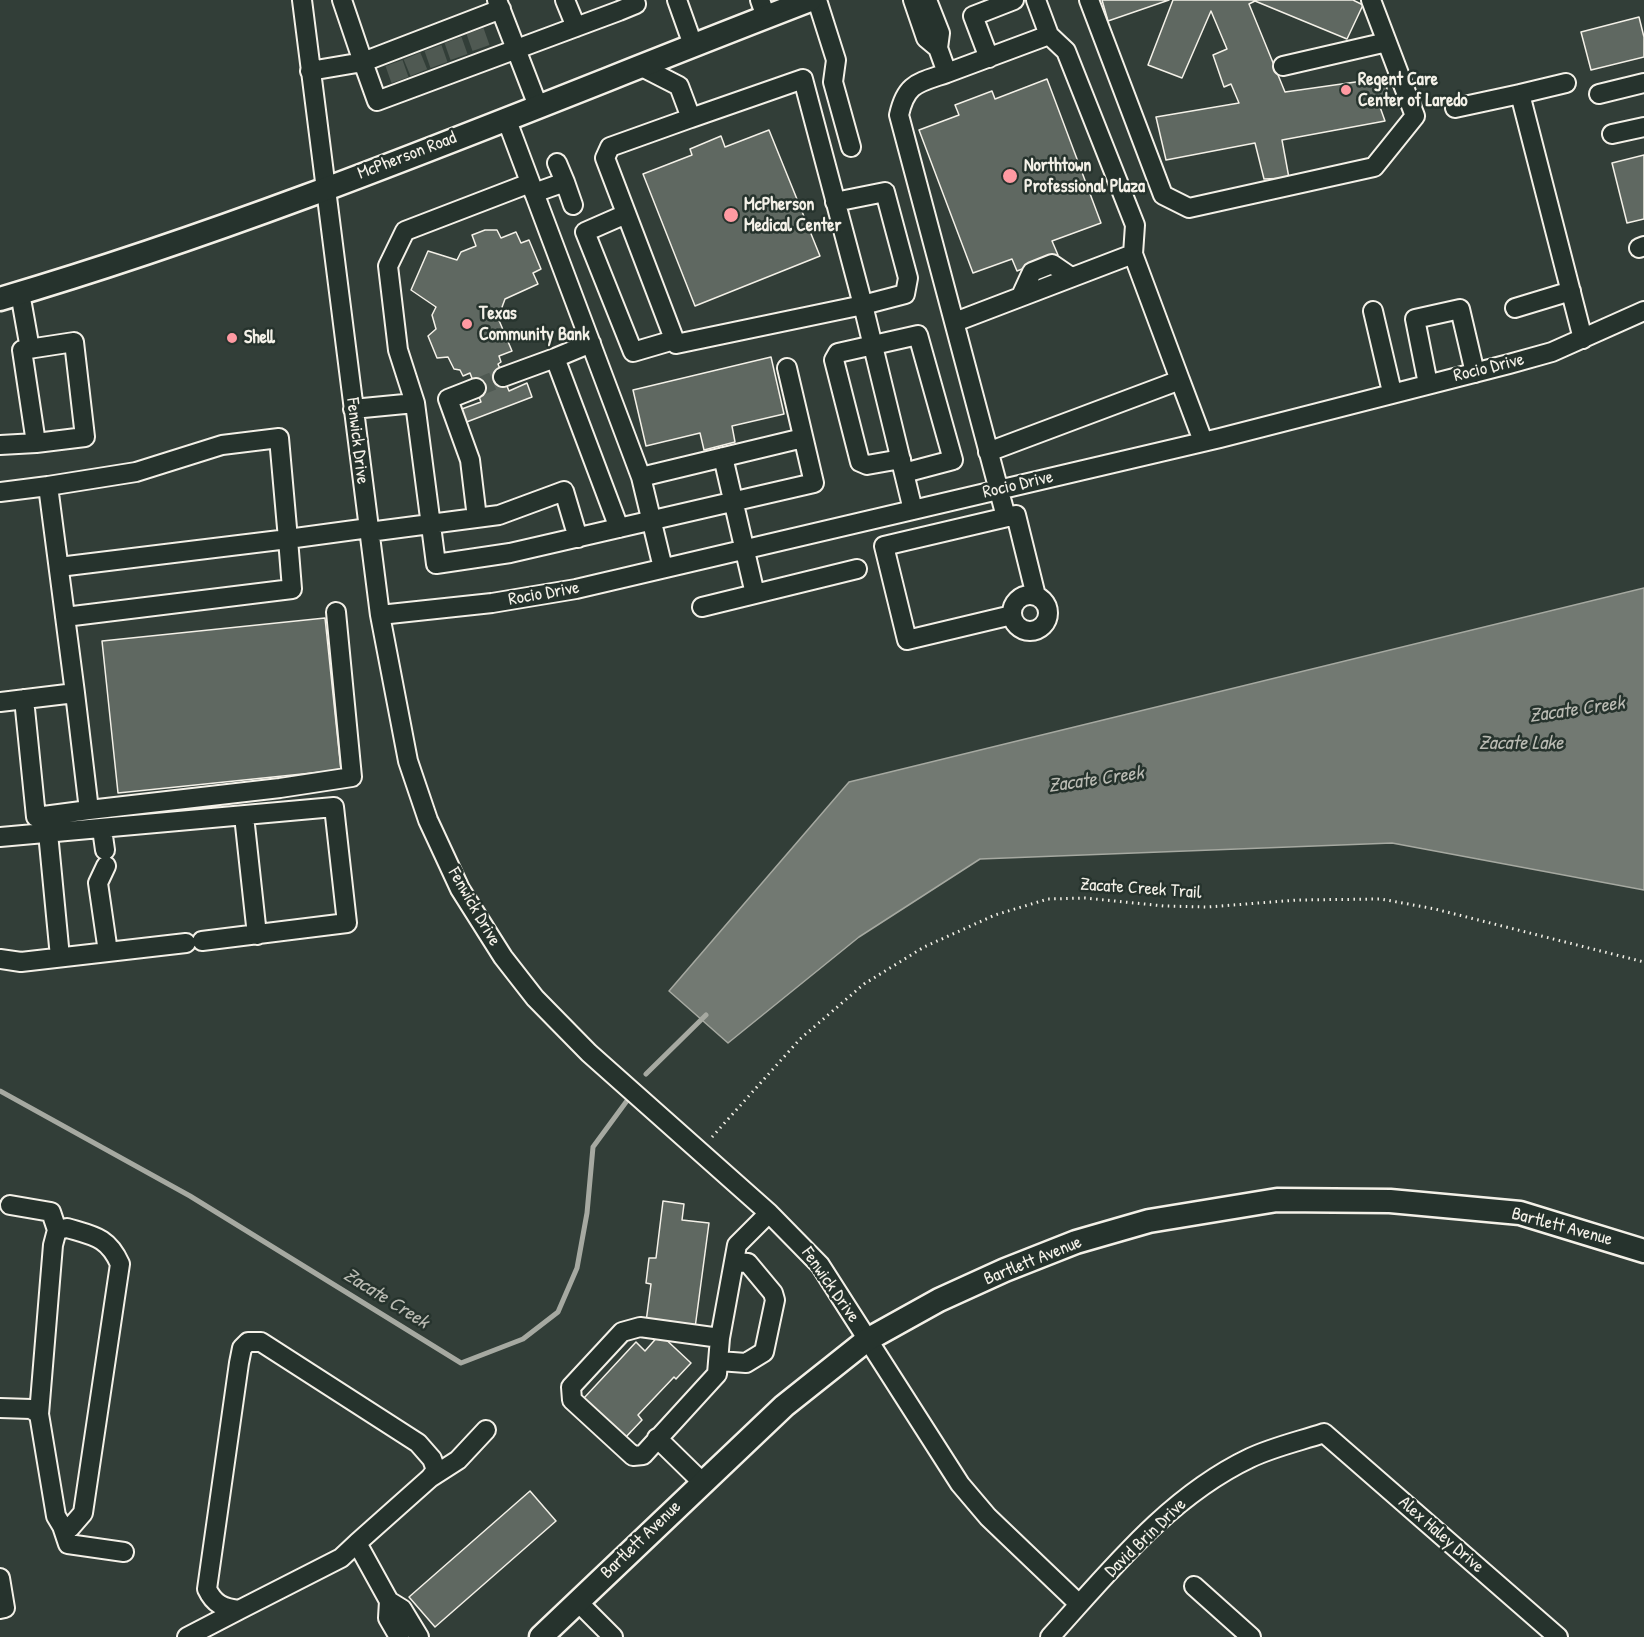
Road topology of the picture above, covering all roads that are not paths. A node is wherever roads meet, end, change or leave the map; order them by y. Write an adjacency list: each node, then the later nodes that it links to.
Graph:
1 (302, 0): 31 (street, Fenwick Drive)
2 (342, 0): 27 (street)
3 (565, 0): 17 (street)
4 (677, 0): 21 (street)
5 (810, 0): 16 (main road, McPherson Road)
6 (817, 0): 44 (street)
7 (913, 0): 22 (street)
8 (927, 0): 22 (street)
9 (1014, 0): 26 (street)
10 (1036, 0): 18 (street)
11 (1089, 0): 20 (street)
12 (1371, 0): 20 (street)
13 (640, 1): 15 (street)
14 (499, 5): 19 (street); 24 (street)
15 (617, 6): 17 (street)
16 (763, 8): 21 (main road, McPherson Road)
17 (576, 27): 24 (street)
18 (1049, 35): 26 (street); 52 (street)
19 (478, 40): 23 (street); 23 (street); 24 (street)
20 (1387, 42): 30 (street)
21 (693, 45): 29 (main road, McPherson Road)
22 (938, 48): 33 (street)
23 (456, 49): 25 (street); 25 (street)
24 (516, 49): 38 (street)
25 (436, 56): 28 (street); 28 (street)
26 (989, 58): 33 (street)
27 (363, 62): 31 (street); 32 (street); 32 (street)
28 (415, 64): 32 (street); 32 (street)
29 (640, 66): 38 (main road, McPherson Road); 41 (street)
30 (1283, 66)
31 (310, 71): 47 (street, Fenwick Drive)
32 (397, 71)
33 (947, 73): 59 (street)
34 (1566, 83): 36 (street)
35 (1644, 83): 37 (street)
36 (1520, 94): 39 (street); 53 (street)
37 (1599, 94)
38 (537, 106): 40 (main road, McPherson Road)
39 (1455, 108)
40 (506, 118): 47 (main road, McPherson Road); 48 (street)
41 (691, 118): 49 (street); 51 (street)
42 (1644, 127): 43 (street)
43 (1612, 134)
44 (851, 147)
45 (557, 163): 46 (street)
46 (564, 182): 48 (street); 50 (street)
47 (325, 188): 54 (main road, McPherson Road); 74 (street, Fenwick Drive)
48 (532, 188): 62 (street); 73 (street)
49 (835, 202): 55 (street); 55 (street)
50 (573, 205)
51 (627, 214): 61 (street); 61 (street)
52 (1133, 254): 59 (street); 69 (street)
53 (1571, 291): 56 (street); 60 (street)
54 (10, 296): 64 (street)
55 (863, 305): 61 (street); 63 (street)
56 (1515, 308)
57 (1373, 310): 72 (street)
58 (1644, 311): 60 (street, Rocio Drive)
59 (955, 321): 79 (street)
60 (1583, 339): 67 (street, Rocio Drive)
61 (674, 340)
62 (591, 344): 65 (street); 82 (street)
63 (873, 346): 81 (street); 81 (street); 81 (street)
64 (30, 349): 77 (street); 77 (street)
65 (555, 358): 68 (street); 92 (street)
66 (787, 368): 75 (street)
67 (1475, 373): 70 (street, Rocio Drive); 70 (street)
68 (503, 377)
69 (1180, 380): 76 (street); 79 (street)
70 (1428, 384): 72 (street, Rocio Drive)
71 (476, 388): 89 (street)
72 (1392, 392): 76 (street, Rocio Drive)
73 (415, 403): 74 (street); 91 (street)
74 (353, 409): 93 (street, Fenwick Drive)
75 (803, 438): 80 (street); 86 (street)
76 (1203, 441): 84 (street, Rocio Drive)
77 (43, 442): 78 (street)
78 (0, 445)
79 (988, 452): 84 (street)
80 (723, 457): 82 (street); 86 (street)
81 (902, 466): 87 (street)
82 (641, 477): 90 (street)
83 (48, 486): 85 (street); 95 (street); 97 (street)
84 (998, 490): 87 (street, Rocio Drive); 88 (street)
85 (0, 492)
86 (733, 502): 90 (street); 96 (street)
87 (913, 510): 96 (street, Rocio Drive)
88 (1006, 517): 101 (street); 105 (street)
89 (477, 518): 91 (street); 94 (street)
90 (652, 521): 92 (street); 98 (street)
91 (430, 524): 93 (street); 94 (street)
92 (619, 528): 94 (street)
93 (369, 530): 95 (street); 104 (street, Fenwick Drive)
94 (578, 538)
95 (288, 539): 97 (street); 106 (street)
96 (744, 550): 98 (street, Rocio Drive); 100 (street)
97 (59, 567): 106 (street)
98 (663, 568): 104 (street, Rocio Drive)
99 (857, 569): 100 (street)
100 (755, 594): 102 (street)
101 (1036, 596): 105 (street); 105 (street)
102 (702, 607)
103 (336, 612): 110 (street)
104 (380, 615): 122 (street, Fenwick Drive)
105 (1012, 615)
106 (65, 617): 107 (street)
107 (75, 693): 108 (street); 110 (street)
108 (24, 699): 109 (street); 110 (street)
109 (0, 702)
110 (89, 810)
111 (244, 816): 112 (street); 115 (street); 115 (street)
112 (102, 829): 113 (street); 118 (street)
113 (48, 834): 114 (street); 119 (street)
114 (0, 837)
115 (257, 934): 116 (street)
116 (202, 941): 117 (street); 117 (street)
117 (167, 945): 118 (street)
118 (108, 952): 119 (street)
119 (60, 957): 120 (street)
120 (0, 959)
121 (10, 1204): 123 (street)
122 (769, 1213): 125 (street); 127 (street, Fenwick Drive)
123 (57, 1230): 130 (street); 136 (street)
124 (1644, 1251): 127 (main road, Bartlett Avenue)
125 (734, 1262): 126 (street); 128 (street)
126 (720, 1338): 128 (street); 133 (street)
127 (867, 1340): 135 (main road, Bartlett Avenue); 143 (street, Fenwick Drive)
128 (718, 1360): 133 (street)
129 (0, 1408): 130 (street)
130 (39, 1414): 136 (street)
131 (486, 1430): 134 (street)
132 (1324, 1433): 143 (street, David Brin Drive); 153 (street, Alex Haley Drive)
133 (657, 1438): 135 (street)
134 (430, 1478): 137 (street); 145 (street)
135 (702, 1482): 142 (main road, Bartlett Avenue)
136 (62, 1526): 138 (street)
137 (357, 1543): 141 (street); 145 (street)
138 (124, 1552)
139 (0, 1578): 144 (street)
140 (1194, 1586): 152 (street)
141 (389, 1601): 147 (street); 148 (street)
142 (578, 1602): 149 (main road, Bartlett Avenue); 150 (street)
143 (1079, 1604): 151 (street, David Brin Drive)
144 (0, 1609)
145 (239, 1610): 146 (street)
146 (187, 1637)
147 (399, 1637)
148 (419, 1637)
149 (541, 1637)
150 (613, 1637)
151 (1050, 1637)
152 (1251, 1637)
153 (1558, 1637)

